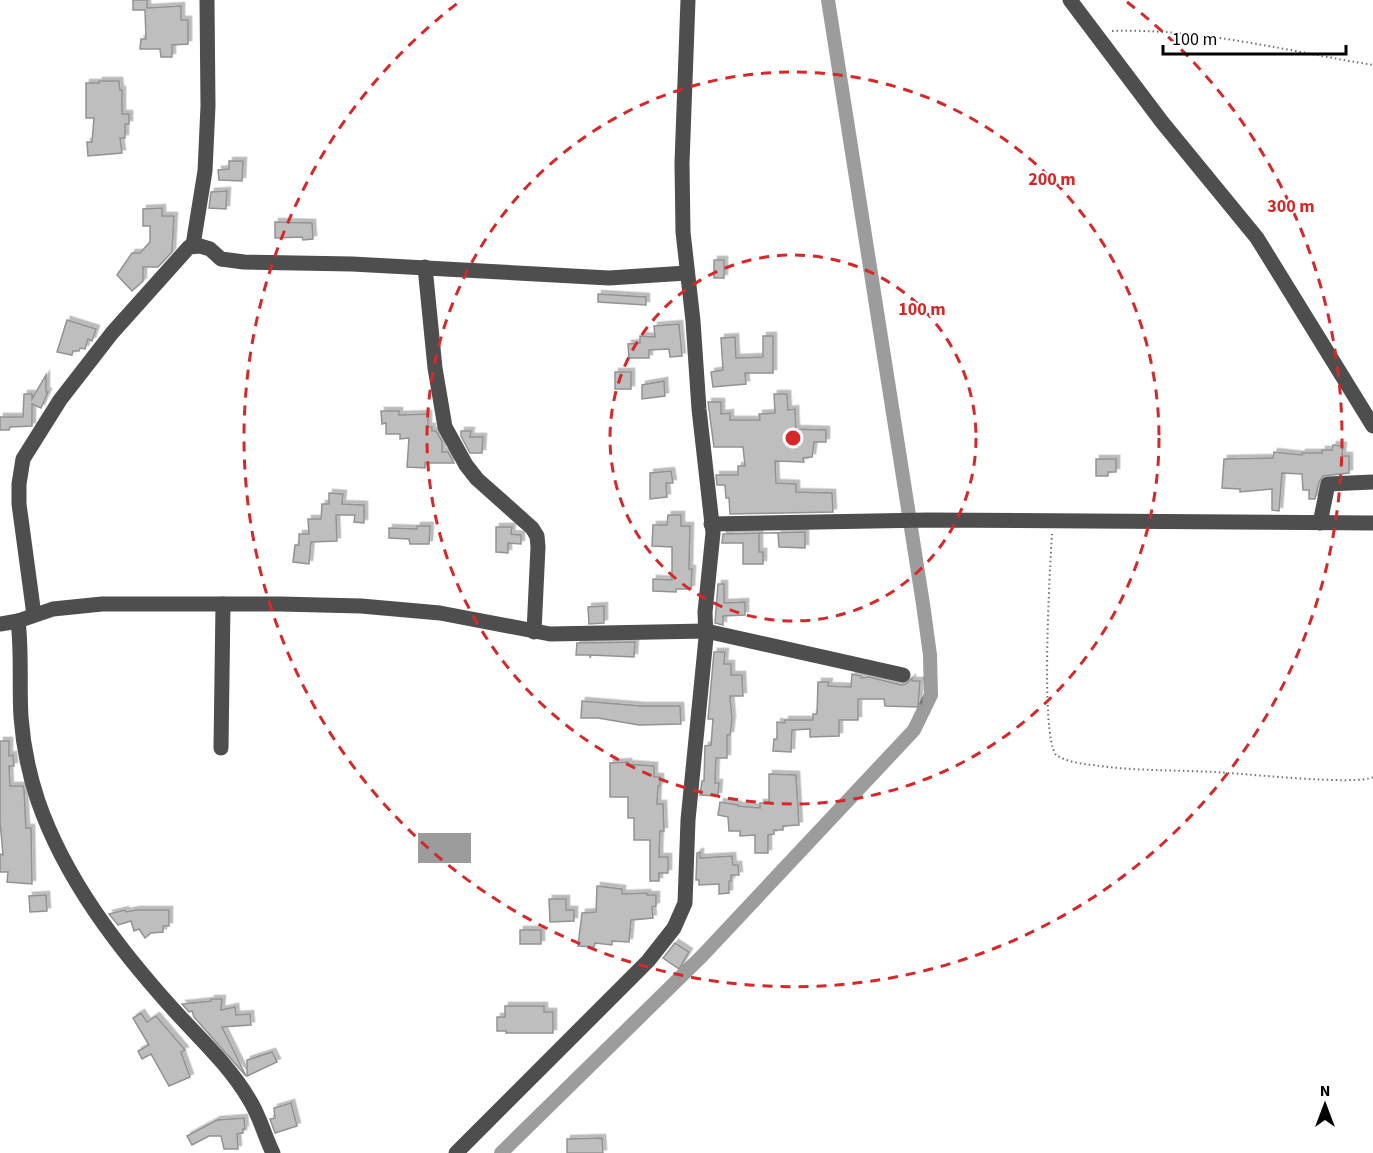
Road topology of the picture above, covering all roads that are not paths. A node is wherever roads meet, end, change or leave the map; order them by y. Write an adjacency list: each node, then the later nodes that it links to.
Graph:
1 (207, 0): 4 (street)
2 (688, 0): 6 (street)
3 (1070, 0): 7 (street)
4 (193, 245): 5 (street); 13 (street)
5 (425, 267): 6 (street); 17 (street)
6 (687, 273): 11 (street)
7 (1373, 426)
8 (1373, 482): 9 (street)
9 (1320, 523): 10 (street); 11 (street)
10 (1373, 523)
11 (711, 524): 16 (street)
12 (223, 604): 13 (street); 17 (street); 19 (street)
13 (34, 615): 14 (street)
14 (18, 621): 15 (street); 20 (street)
15 (0, 624)
16 (706, 631): 17 (street); 18 (street); 21 (street)
17 (534, 632)
18 (903, 675)
19 (220, 748)
20 (273, 1153)
21 (456, 1153)

